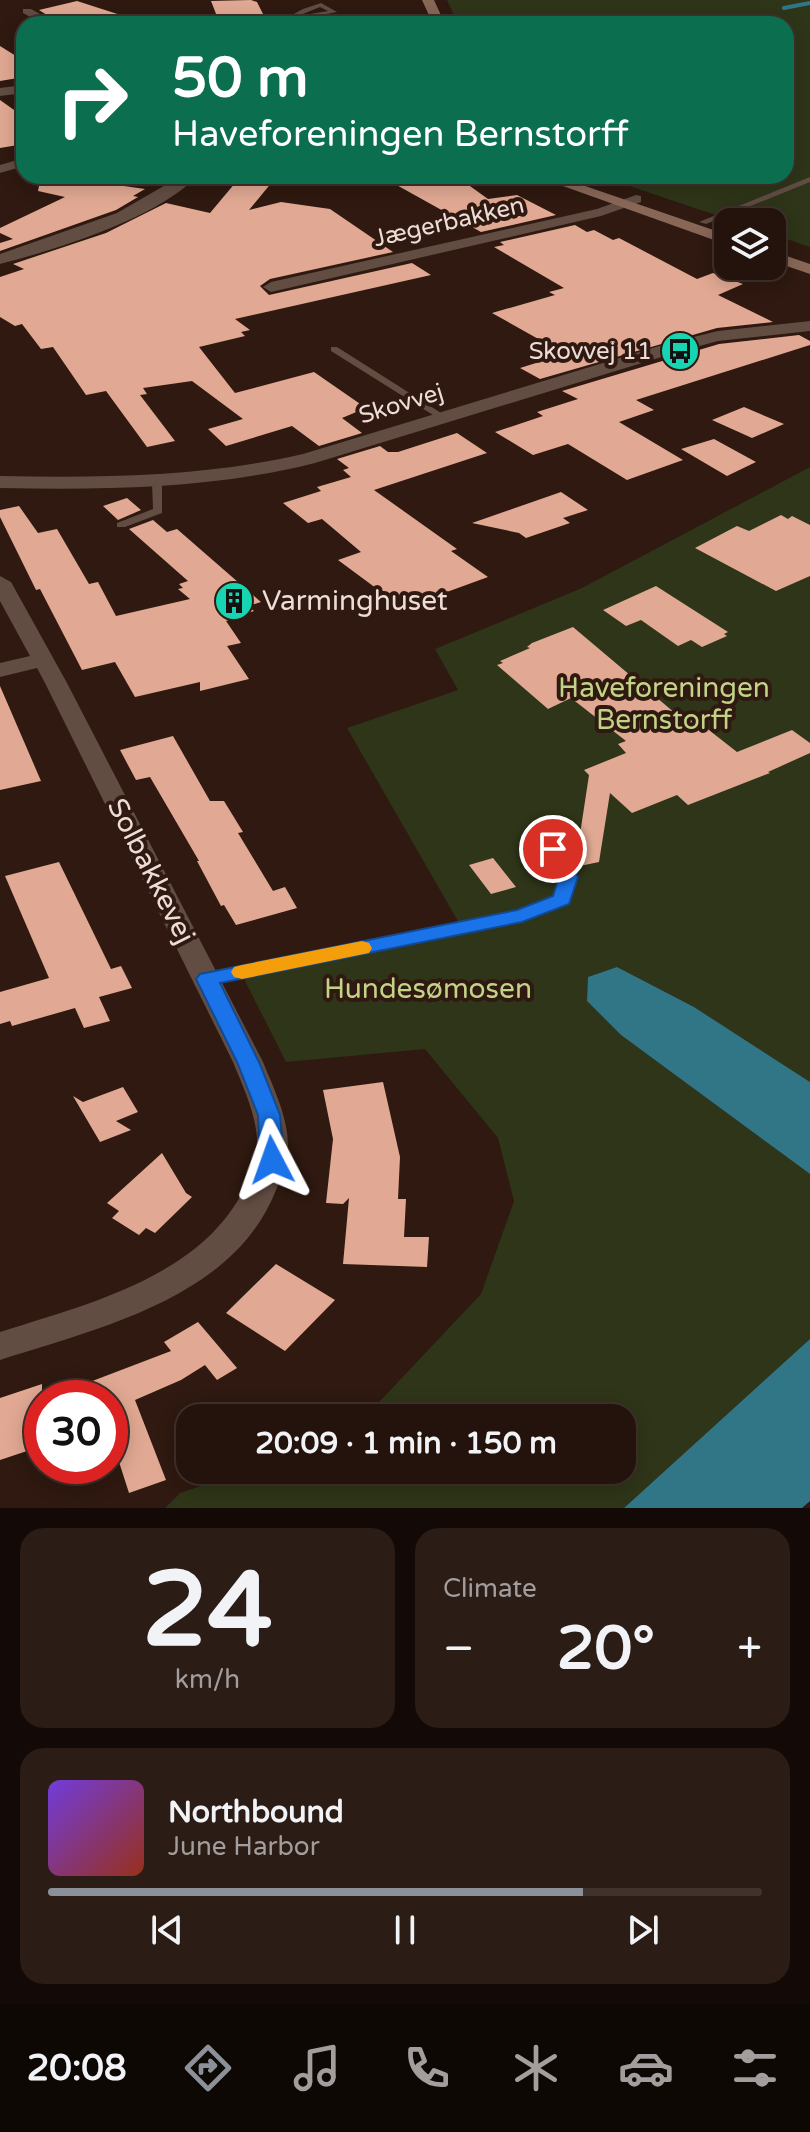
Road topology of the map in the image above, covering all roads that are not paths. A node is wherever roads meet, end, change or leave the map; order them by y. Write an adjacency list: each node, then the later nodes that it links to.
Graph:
1 (27, 11): 2 (street)
2 (37, 16)
3 (295, 16): 4 (lane)
4 (309, 16)
5 (810, 179): 10 (lane)
6 (179, 184): 14 (street)
7 (570, 184): 9 (street)
8 (588, 184): 9 (street)
9 (629, 201): 10 (street); 12 (street); 18 (street, Jægerbakken)
10 (703, 222): 11 (street)
11 (714, 226)
12 (714, 234)
13 (786, 251): 15 (street)
14 (0, 259)
15 (810, 259)
16 (786, 261): 17 (street)
17 (810, 269)
18 (271, 287)
19 (810, 326): 21 (street, Skovvej)
20 (334, 349): 21 (lane)
21 (444, 418): 23 (street, Skovvej)
22 (0, 482): 23 (street, Skovvej)
23 (157, 483): 24 (lane)
24 (121, 525)
25 (0, 582): 26 (street, Solbakkevej)
26 (44, 660): 27 (street); 29 (street, Solbakkevej)
27 (0, 670)
28 (553, 849): 29 (lane)
29 (207, 979): 30 (street, Solbakkevej)
30 (0, 1346)

